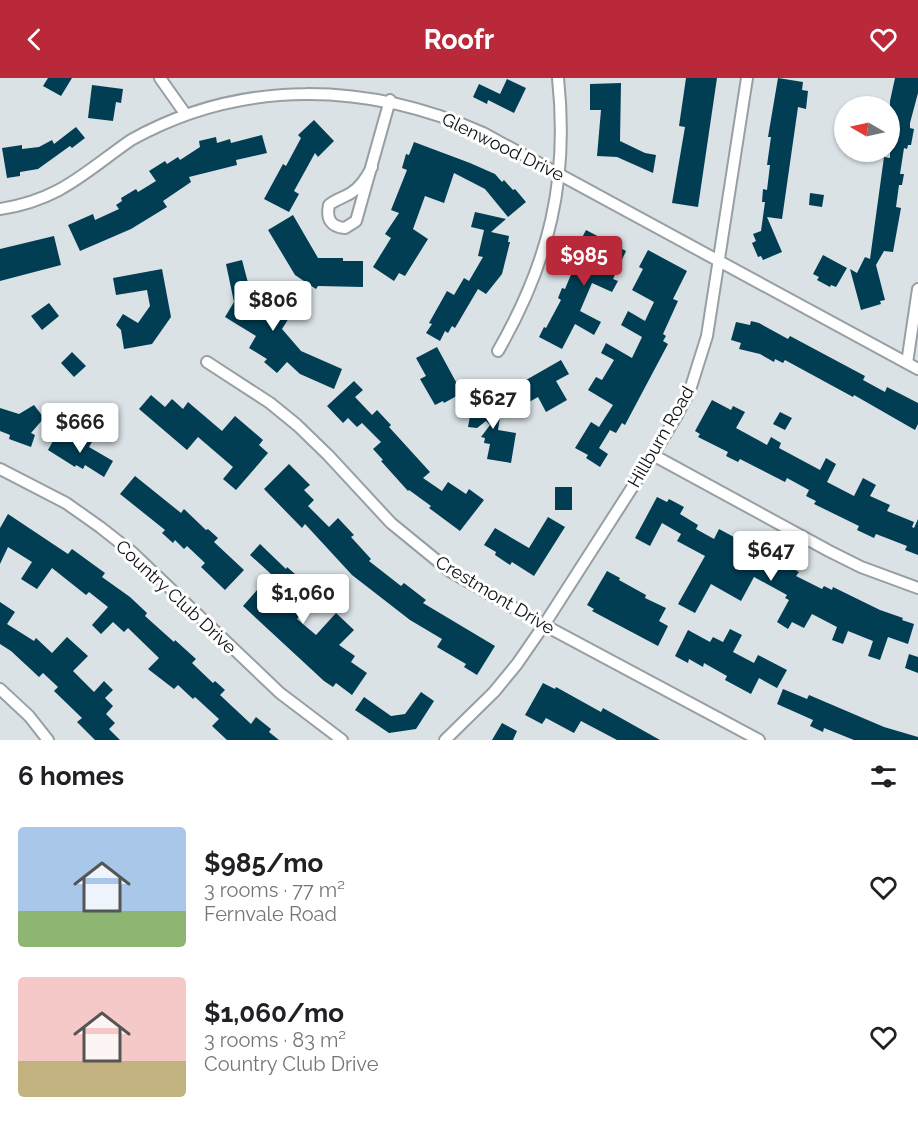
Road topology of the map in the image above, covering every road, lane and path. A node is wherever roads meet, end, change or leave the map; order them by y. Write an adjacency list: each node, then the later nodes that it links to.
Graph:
1 (160, 78): 5 (street)
2 (558, 78): 7 (street)
3 (747, 78): 9 (street, Hillburn Road)
4 (390, 100): 5 (street, Glenwood Drive); 6 (street); 7 (street, Glenwood Drive)
5 (184, 112): 8 (street, Glenwood Drive)
6 (372, 166): 6 (street)
7 (560, 173): 9 (street, Glenwood Drive); 11 (street)
8 (0, 209)
9 (719, 261): 13 (street, Glenwood Drive); 15 (street, Hillburn Road)
10 (918, 289): 13 (street)
11 (498, 351)
12 (207, 362): 18 (street, Crestmont Drive)
13 (907, 363): 14 (street, Glenwood Drive)
14 (918, 369)
15 (653, 455): 17 (street); 18 (street, Hillburn Road)
16 (0, 469): 21 (street, Country Club Drive)
17 (918, 588)
18 (544, 626): 22 (street, Hillburn Road); 23 (street, Crestmont Drive)
19 (0, 689): 20 (street)
20 (48, 740)
21 (342, 740)
22 (445, 740)
23 (759, 740)

